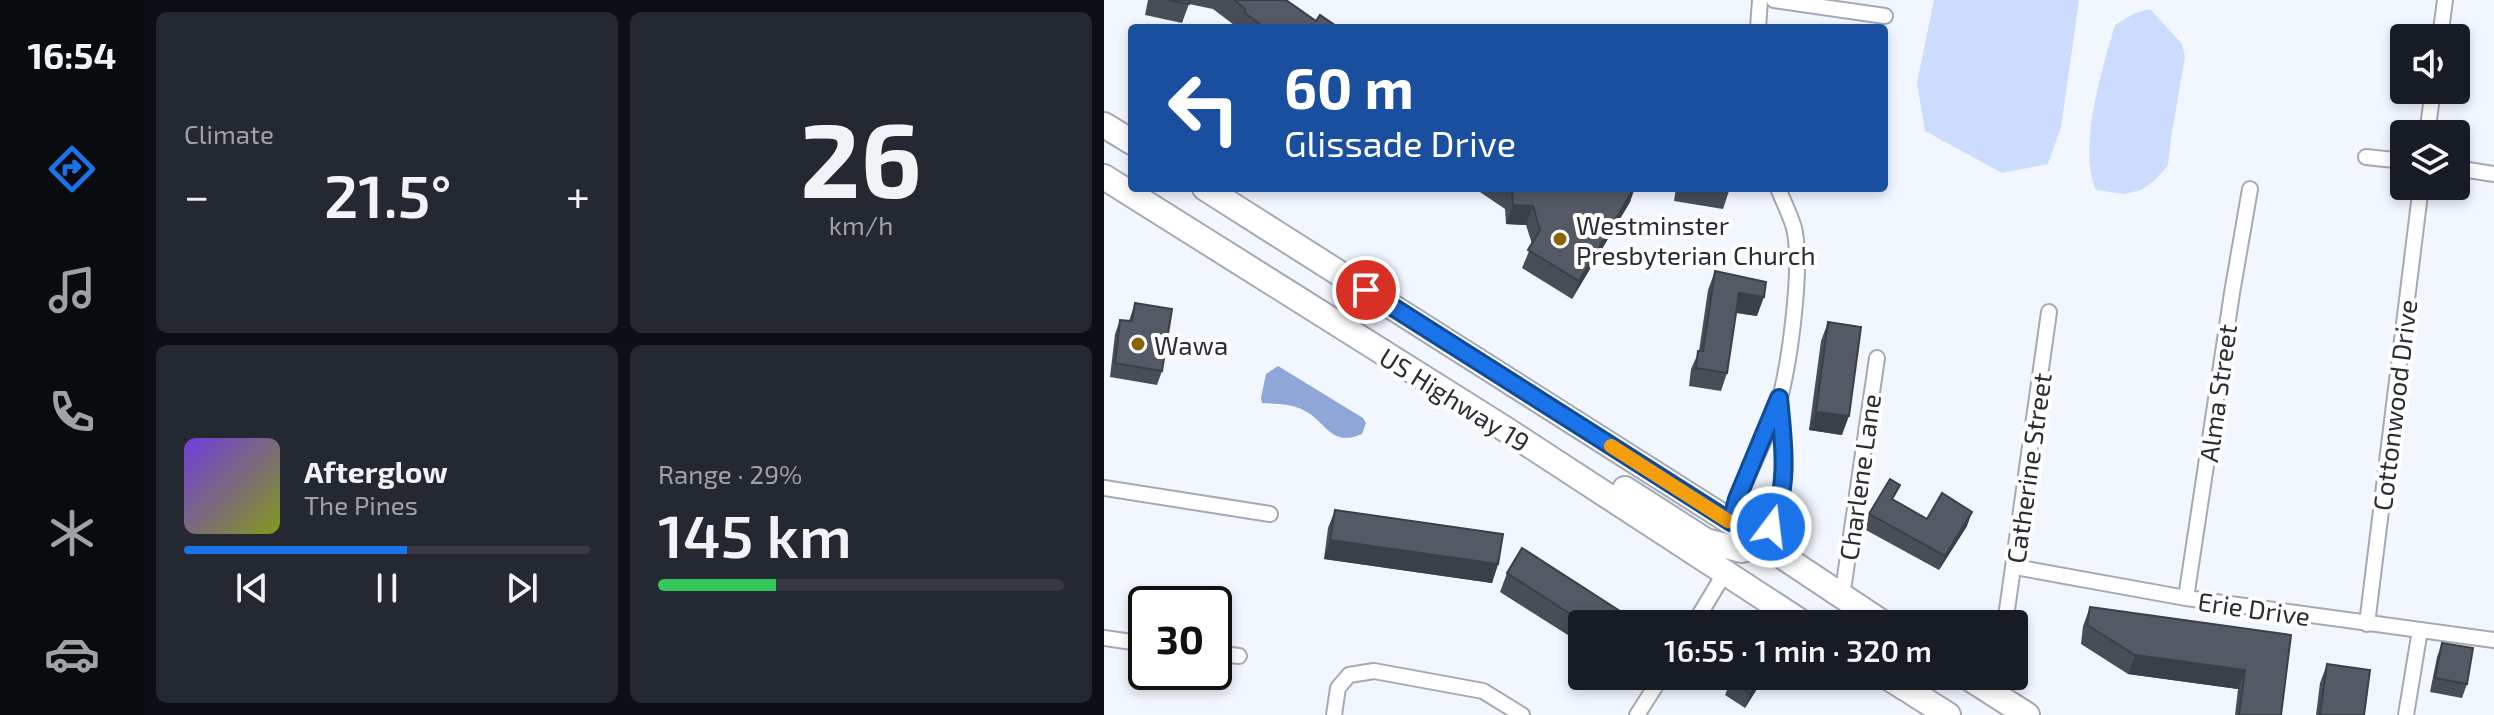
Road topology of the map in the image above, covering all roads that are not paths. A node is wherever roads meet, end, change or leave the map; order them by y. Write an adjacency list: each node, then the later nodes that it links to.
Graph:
1 (1760, 0): 5 (street)
2 (1774, 0): 4 (street)
3 (2445, 0): 6 (street)
4 (1885, 16)
5 (1758, 24)
6 (2442, 24)
7 (1104, 125): 8 (highway)
8 (1128, 140)
9 (2366, 157): 10 (street)
10 (2390, 160)
11 (2470, 170): 12 (street)
12 (2494, 174)
13 (1104, 177): 21 (highway, US Highway 19)
14 (2250, 189): 29 (street, Alma Street)
15 (1211, 192): 24 (highway, US Highway 19)
16 (1780, 192): 20 (street)
17 (2419, 200): 34 (street, Cottonwood Drive)
18 (2049, 312): 26 (street, Catherine Street)
19 (1877, 358): 28 (street, Charlene Lane)
20 (1779, 398): 24 (street); 25 (street)
21 (1505, 429): 25 (highway); 27 (highway, US Highway 19)
22 (1104, 488): 23 (street)
23 (1270, 514)
24 (1731, 522): 25 (highway, US Highway 19)
25 (1763, 545): 28 (highway, US Highway 19)
26 (2015, 567): 29 (street, Erie Drive); 33 (street, Catherine Street)
27 (1724, 574): 30 (street); 31 (highway, US Highway 19)
28 (1842, 597): 32 (highway, US Highway 19)
29 (2186, 598): 34 (street, Erie Drive)
30 (1702, 610)
31 (1782, 610)
32 (1862, 610)
33 (2007, 610)
34 (2367, 624): 35 (street, Erie Drive)
35 (2420, 630): 37 (street, Erie Drive); 49 (street)
36 (1104, 638): 38 (street)
37 (2494, 640)
38 (1128, 641)
39 (1232, 655): 40 (street)
40 (1239, 656)
41 (1653, 690): 46 (street)
42 (1908, 690): 47 (highway)
43 (2000, 690): 48 (highway)
44 (1334, 715): 45 (street)
45 (1522, 715)
46 (1637, 715)
47 (1948, 715)
48 (2027, 715)
49 (2406, 715)

